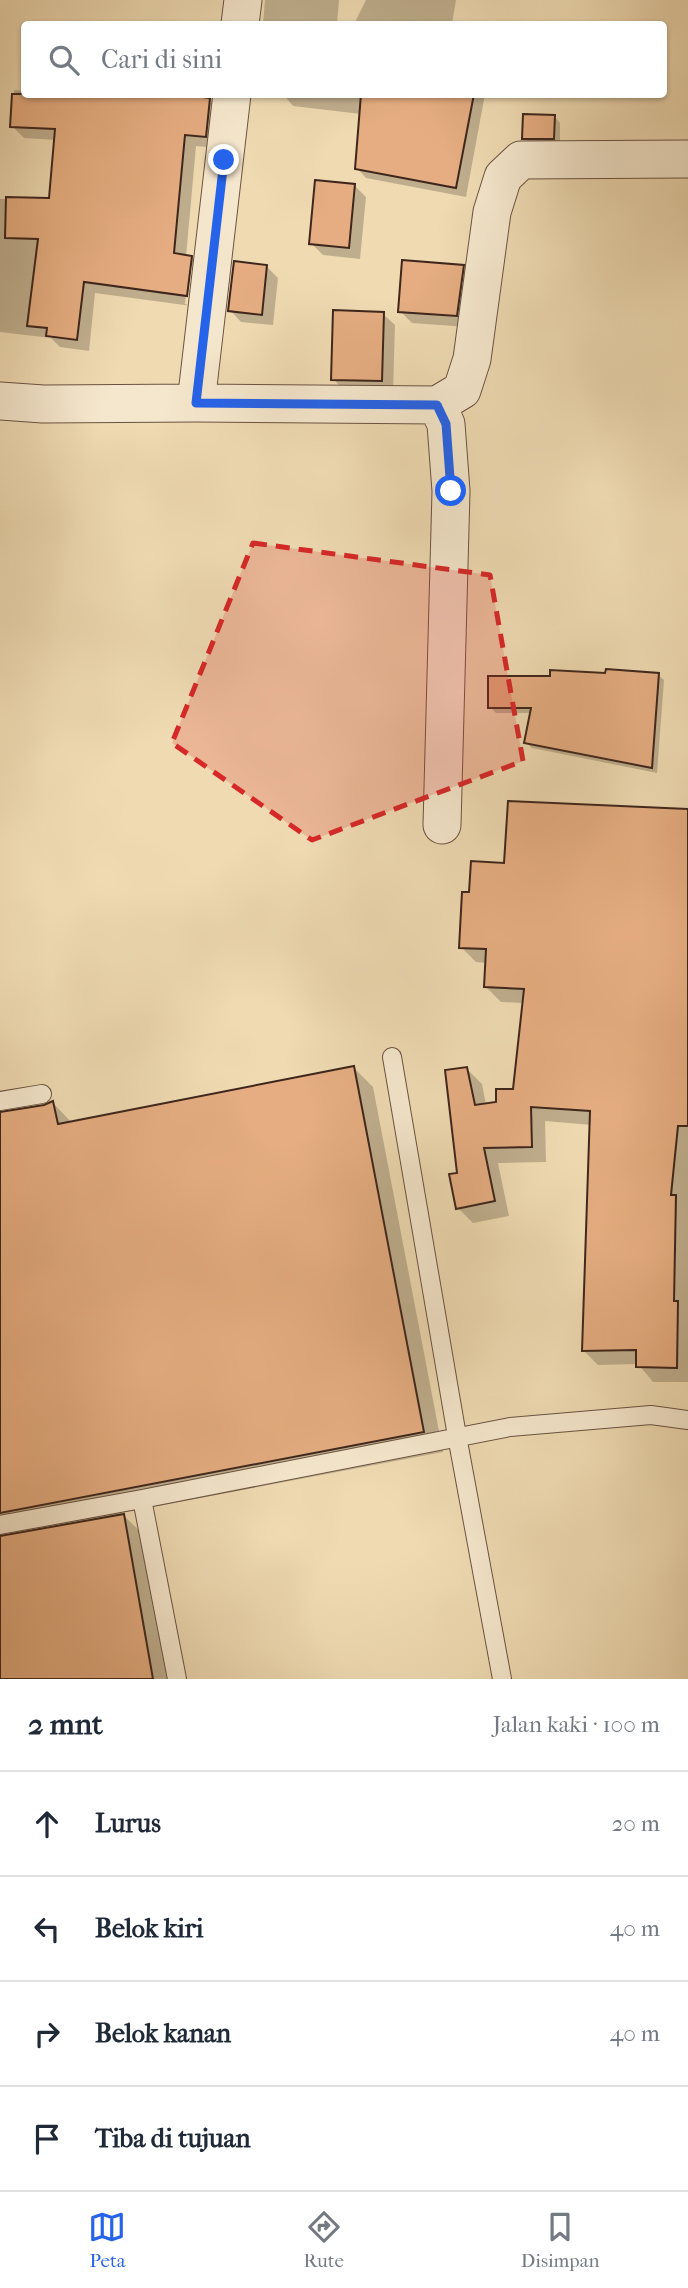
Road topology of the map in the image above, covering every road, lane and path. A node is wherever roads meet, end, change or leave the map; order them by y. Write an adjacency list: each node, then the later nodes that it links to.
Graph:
1 (243, 0): 2 (street)
2 (240, 21)
3 (232, 98): 6 (street)
4 (688, 159): 7 (street)
5 (0, 401): 6 (street)
6 (196, 403): 7 (street)
7 (437, 405): 8 (street)
8 (442, 825)
9 (392, 1057): 13 (lane)
10 (41, 1094): 11 (lane)
11 (0, 1101)
12 (688, 1420): 13 (lane)
13 (457, 1437): 14 (lane); 17 (lane)
14 (142, 1499): 15 (lane); 16 (lane)
15 (0, 1525)
16 (177, 1679)
17 (502, 1679)

